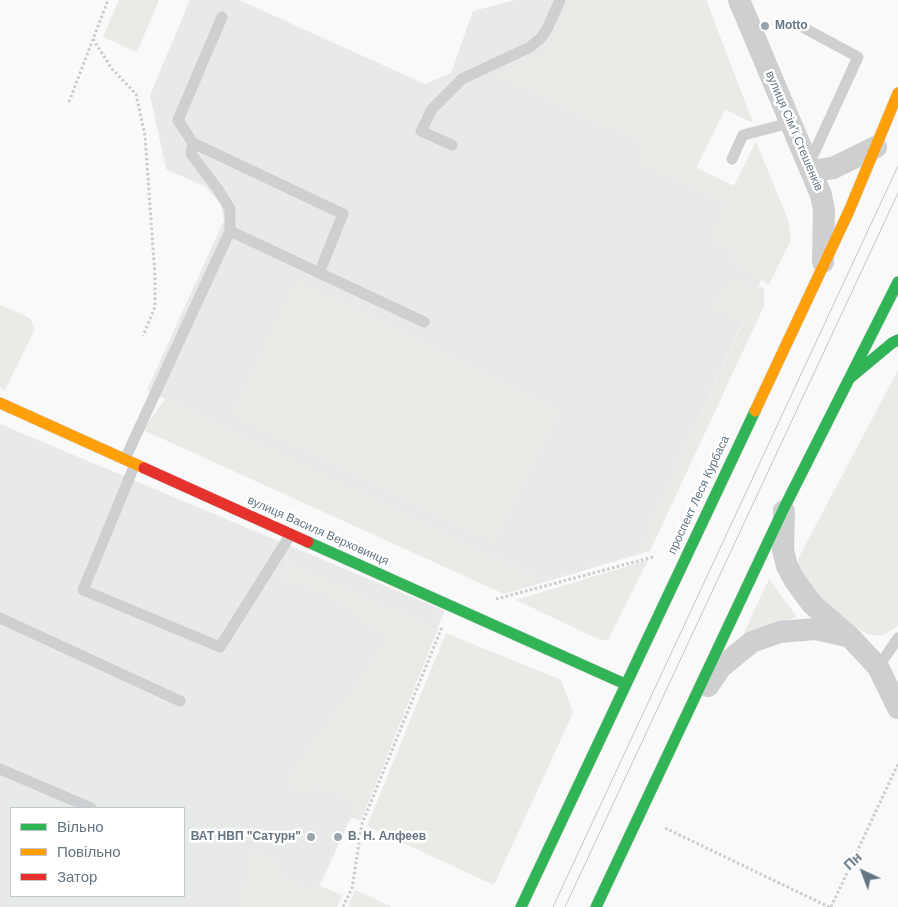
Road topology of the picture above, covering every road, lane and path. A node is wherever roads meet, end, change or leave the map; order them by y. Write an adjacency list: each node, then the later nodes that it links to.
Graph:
1 (108, 0): 6 (path)
2 (560, 0): 11 (lane)
3 (739, 0): 9 (street, вулиця Сімʼї Стешенків)
4 (222, 17): 10 (lane)
5 (804, 28): 14 (lane)
6 (93, 39): 8 (path); 20 (path)
7 (898, 93): 12 (main road, проспект Леся Курбаса)
8 (69, 102)
9 (790, 123): 13 (lane); 14 (street, вулиця Сімʼї Стешенків)
10 (193, 143): 15 (lane); 17 (lane)
11 (452, 145)
12 (876, 147): 14 (street); 16 (main road, проспект Леся Курбаса)
13 (732, 159)
14 (810, 168): 16 (street, вулиця Сімʼї Стешенків)
15 (230, 231): 17 (lane); 24 (lane)
16 (823, 268): 34 (main road, проспект Леся Курбаса)
17 (318, 272): 19 (lane)
18 (898, 282): 22 (main road)
19 (424, 322)
20 (143, 336)
21 (898, 340): 22 (main road)
22 (850, 378): 25 (main road)
23 (0, 403): 24 (main road, вулиця Василя Верховинця)
24 (130, 462): 26 (main road, вулиця Василя Верховинця); 26 (lane)
25 (784, 508): 31 (street); 37 (main road)
26 (291, 534): 29 (main road, вулиця Василя Верховинця)
27 (652, 557): 28 (path)
28 (494, 599)
29 (451, 606): 34 (main road, вулиця Василя Верховинця); 43 (path)
30 (0, 618): 35 (lane)
31 (850, 637): 33 (street); 37 (street)
32 (898, 638): 33 (lane)
33 (878, 667): 36 (street)
34 (624, 684): 44 (main road, проспект Леся Курбаса)
35 (180, 701)
36 (898, 708)
37 (686, 718): 45 (main road)
38 (898, 764): 47 (path)
39 (0, 769): 40 (lane)
40 (89, 807)
41 (665, 828): 42 (path)
42 (817, 901): 46 (path); 47 (path)
43 (343, 907)
44 (521, 907)
45 (596, 907)
46 (814, 907)
47 (830, 907)

